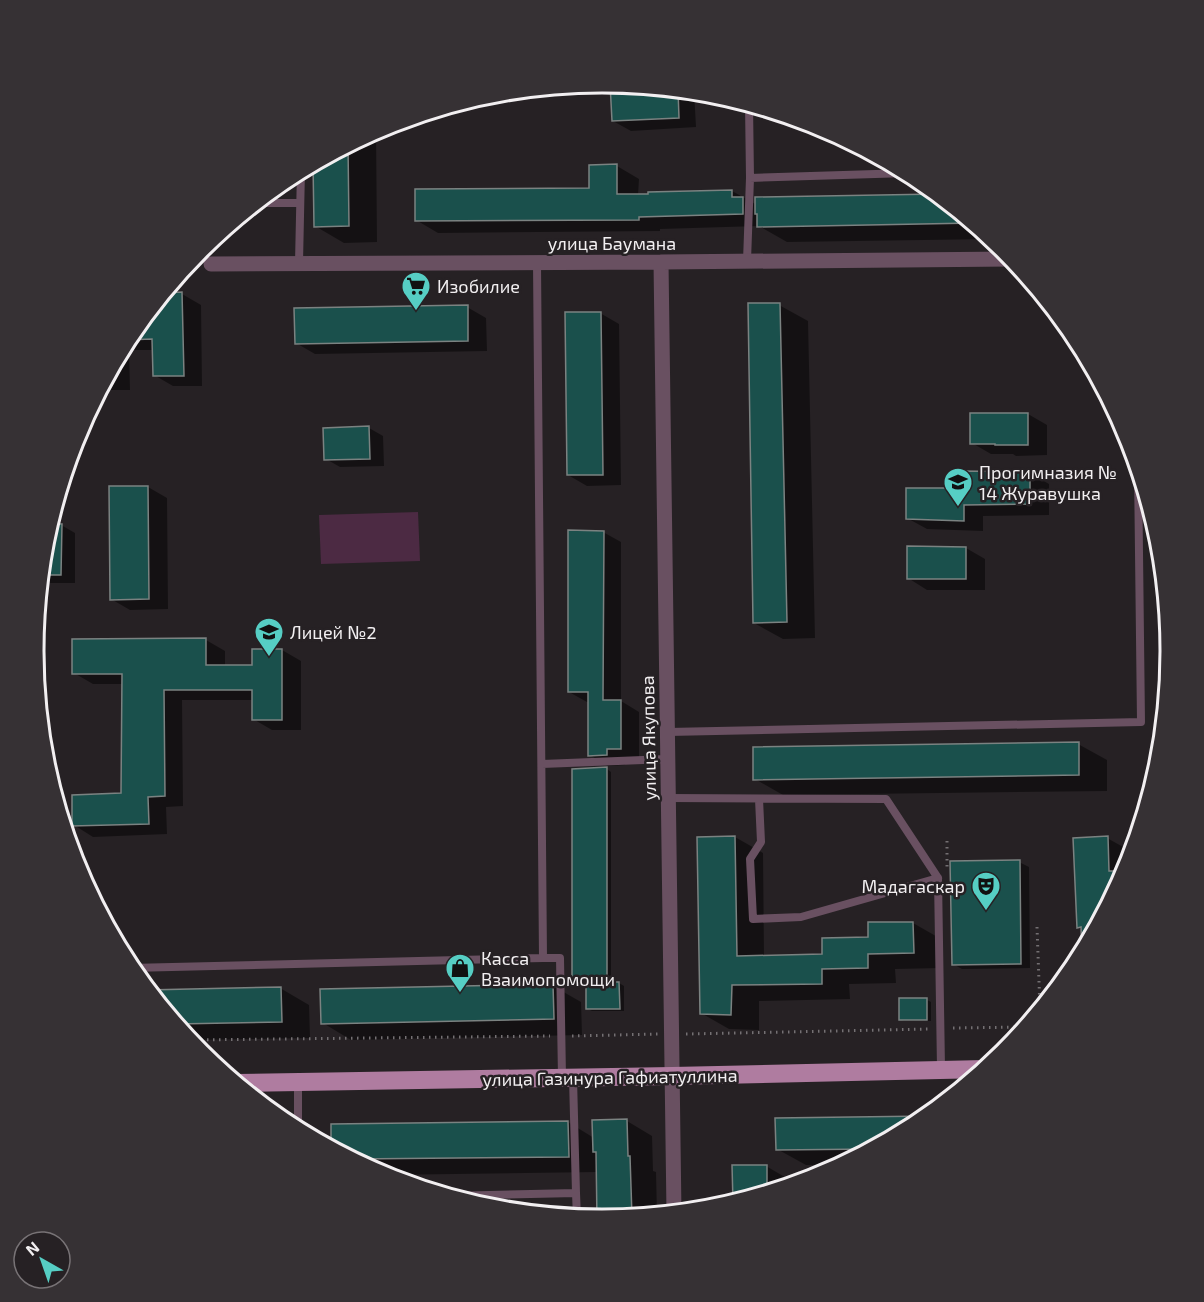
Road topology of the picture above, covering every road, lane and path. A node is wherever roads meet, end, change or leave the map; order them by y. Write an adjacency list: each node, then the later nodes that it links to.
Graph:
1 (749, 113): 3 (lane)
2 (891, 174): 3 (lane)
3 (750, 178): 8 (lane)
4 (301, 181): 6 (lane)
5 (269, 203): 6 (lane)
6 (300, 203): 10 (lane)
7 (1000, 259): 8 (street, улица Баумана)
8 (747, 261): 9 (street, улица Баумана)
9 (661, 262): 11 (street, улица Баумана); 14 (street, улица Якупова)
10 (299, 263): 11 (street, улица Баумана); 12 (street, улица Баумана)
11 (537, 263): 16 (lane)
12 (211, 264)
13 (1138, 496): 14 (lane)
14 (668, 732): 15 (street, улица Якупова)
15 (668, 759): 16 (lane); 17 (street, улица Якупова)
16 (542, 764): 21 (lane)
17 (669, 798): 18 (lane); 26 (street, улица Якупова)
18 (759, 798): 19 (lane); 19 (lane)
19 (938, 878): 25 (lane)
20 (1037, 927): 23 (path)
21 (543, 958): 22 (lane); 27 (lane)
22 (143, 968)
23 (1040, 998)
24 (1014, 1027): 25 (path)
25 (941, 1029): 26 (path); 30 (lane)
26 (672, 1034): 27 (path); 31 (street, улица Якупова)
27 (561, 1036): 28 (path); 32 (lane)
28 (201, 1040)
29 (972, 1069): 30 (main road, улица Газинура Гафиатуллина)
30 (941, 1070): 31 (main road, улица Газинура Гафиатуллина)
31 (672, 1076): 32 (main road, улица Газинура Гафиатуллина); 38 (street, улица Якупова)
32 (568, 1078): 33 (main road, улица Газинура Гафиатуллина); 36 (lane)
33 (298, 1082): 34 (main road, улица Газинура Гафиатуллина); 35 (lane)
34 (248, 1083)
35 (298, 1119)
36 (576, 1193): 37 (lane); 39 (lane)
37 (478, 1195)
38 (674, 1205)
39 (577, 1209)

